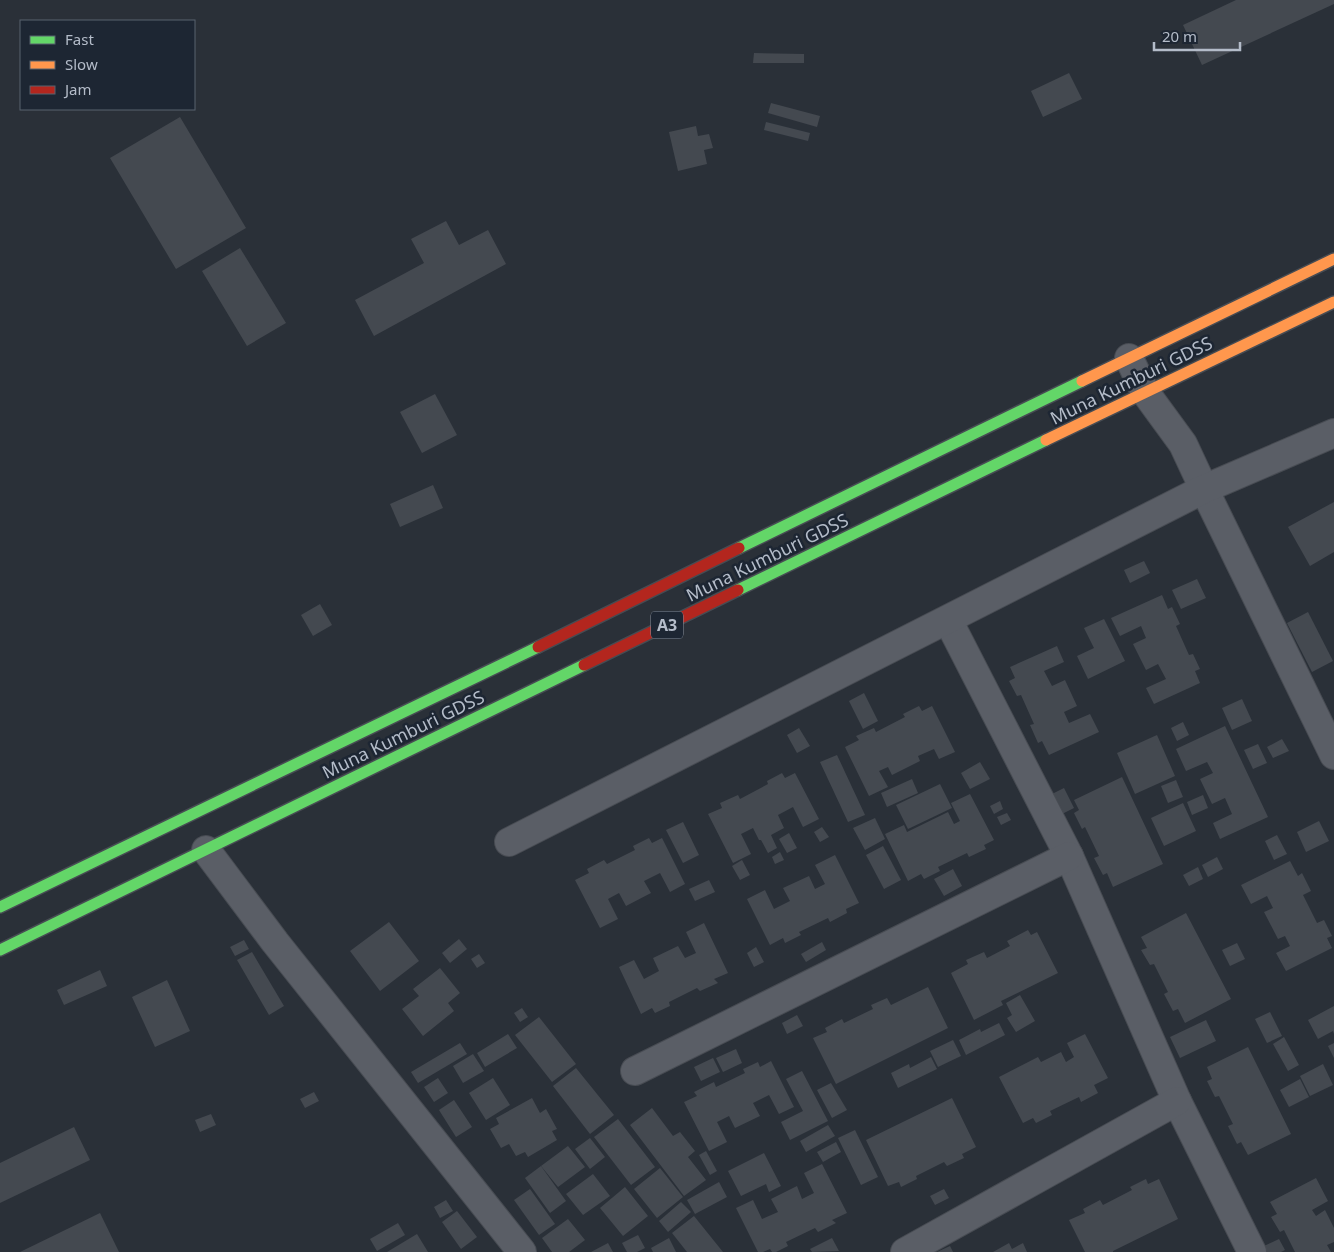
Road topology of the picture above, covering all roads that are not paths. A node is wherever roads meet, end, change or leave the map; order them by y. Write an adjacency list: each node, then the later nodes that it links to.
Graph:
1 (1334, 259): 3 (highway, Muna Kumburi GDSS / A3)
2 (1334, 302): 4 (highway, Muna Kumburi GDSS / A3)
3 (1129, 358): 4 (street); 12 (highway, Muna Kumburi GDSS / A3)
4 (1146, 392): 6 (street); 10 (highway, Muna Kumburi GDSS / A3)
5 (1334, 433): 6 (street)
6 (1204, 489): 7 (street); 8 (street)
7 (948, 620): 9 (street); 11 (street)
8 (1334, 755)
9 (510, 842)
10 (206, 850): 13 (highway, Muna Kumburi GDSS / A3); 16 (street)
11 (1069, 856): 14 (street); 15 (street)
12 (0, 907)
13 (0, 950)
14 (635, 1071)
15 (1178, 1101): 17 (street); 18 (street)
16 (522, 1252)
17 (906, 1252)
18 (1252, 1252)

